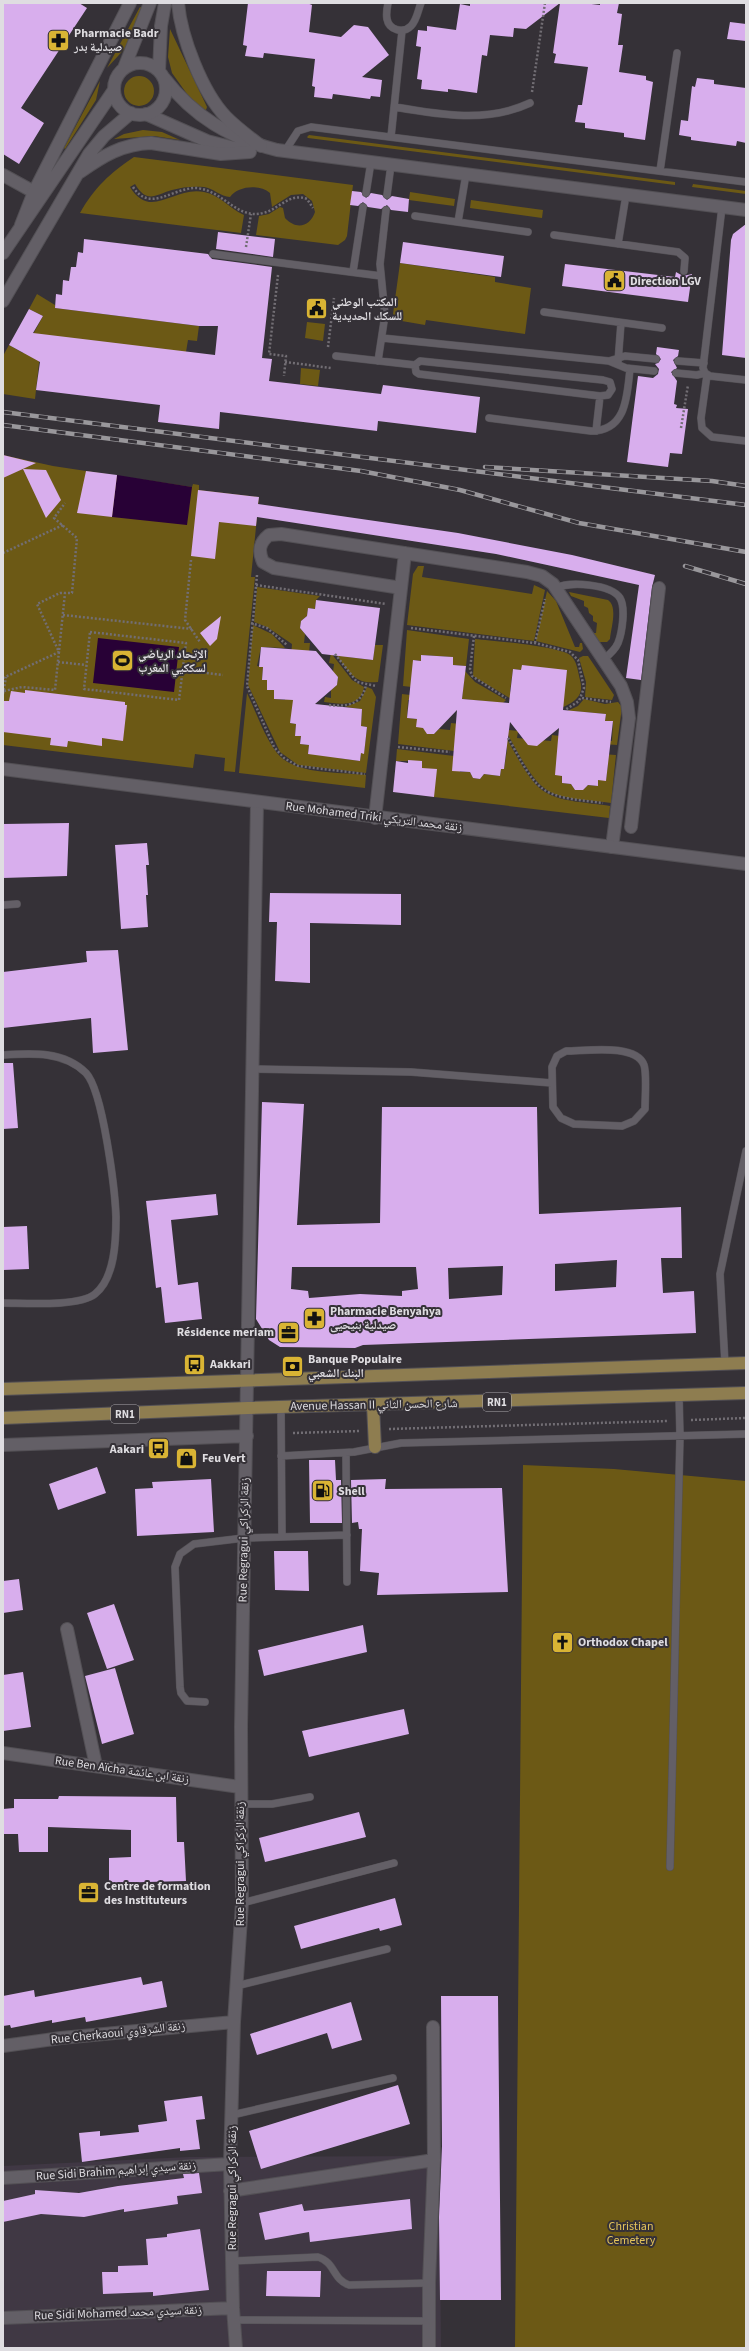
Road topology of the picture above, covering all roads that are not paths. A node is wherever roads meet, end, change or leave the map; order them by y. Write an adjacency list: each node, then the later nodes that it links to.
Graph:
1 (130, 3): 27 (street)
2 (150, 3): 9 (street)
3 (165, 3): 10 (street)
4 (178, 3): 17 (street)
5 (388, 3): 7 (lane)
6 (421, 3): 7 (lane)
7 (402, 31): 13 (lane)
8 (677, 53): 22 (lane)
9 (124, 68): 10 (street); 11 (street)
10 (161, 75): 15 (street); 17 (street)
11 (114, 90): 14 (street); 37 (street)
12 (530, 103): 13 (lane)
13 (396, 107): 16 (lane)
14 (131, 113): 15 (street); 23 (street)
15 (146, 114): 19 (street)
16 (392, 137): 18 (lane); 22 (lane)
17 (261, 146): 18 (street)
18 (281, 151): 19 (street); 20 (street)
19 (250, 152): 23 (street)
20 (371, 162): 21 (street); 28 (lane)
21 (391, 165): 24 (street); 30 (lane)
22 (660, 171): 26 (lane)
23 (77, 174): 46 (street)
24 (466, 174): 29 (street); 36 (lane)
25 (3, 175): 27 (street)
26 (746, 182)
27 (34, 192): 37 (street)
28 (366, 192)
29 (626, 195): 32 (street); 40 (lane)
30 (387, 196)
31 (363, 207): 44 (lane)
32 (722, 207): 34 (street); 57 (lane)
33 (386, 210): 45 (lane)
34 (746, 210)
35 (415, 216): 36 (lane)
36 (458, 222): 38 (lane)
37 (21, 225): 41 (street)
38 (528, 232)
39 (554, 235): 40 (lane)
40 (618, 244): 43 (lane)
41 (3, 253)
42 (213, 254): 44 (lane)
43 (684, 270)
44 (353, 272): 45 (lane)
45 (381, 276): 50 (lane)
46 (3, 301)
47 (544, 312): 48 (lane)
48 (621, 323): 49 (lane); 52 (lane)
49 (662, 328)
50 (382, 338): 54 (lane); 55 (lane)
51 (336, 356): 54 (lane)
52 (619, 357): 53 (lane); 55 (lane); 59 (lane)
53 (656, 359)
54 (378, 361): 58 (lane)
55 (609, 361): 59 (lane)
56 (678, 361): 57 (lane)
57 (704, 363): 63 (lane)
58 (415, 365): 65 (lane); 65 (lane)
59 (618, 366): 60 (lane)
60 (630, 369): 61 (lane); 67 (lane)
61 (654, 371)
62 (676, 373): 63 (lane)
63 (706, 374): 64 (lane); 68 (lane)
64 (746, 380)
65 (600, 396): 67 (lane)
66 (489, 418): 67 (lane)
67 (596, 431)
68 (746, 441)
69 (405, 553): 70 (street); 71 (street); 71 (street)
70 (552, 584): 73 (street); 73 (lane)
71 (401, 588): 76 (street)
72 (659, 588): 77 (street)
73 (604, 659): 78 (street)
74 (3, 769): 75 (street, Rue Mohamed Triki زنقة محمد التريكي)
75 (257, 802): 76 (street, Rue Mohamed Triki زنقة محمد التريكي); 83 (street, Rue Regragui زنقة الركراكي)
76 (375, 818): 78 (street, Rue Mohamed Triki زنقة محمد التريكي)
77 (631, 827)
78 (612, 847): 79 (street, Rue Mohamed Triki زنقة محمد التريكي)
79 (746, 864)
80 (17, 904): 81 (lane)
81 (3, 905)
82 (3, 1055): 86 (lane)
83 (253, 1069): 84 (lane); 89 (street, Rue Regragui زنقة الركراكي)
84 (552, 1083): 84 (lane)
85 (746, 1151): 88 (lane)
86 (3, 1303)
87 (746, 1363): 88 (main road)
88 (725, 1364): 89 (main road)
89 (248, 1380): 90 (main road); 95 (street, Rue Regragui زنقة الركراكي)
90 (3, 1389)
91 (746, 1393): 92 (main road, Avenue Hassan II شارع الحسن الثاني / RN1)
92 (678, 1395): 93 (main road, Avenue Hassan II شارع الحسن الثاني / RN1); 99 (lane)
93 (373, 1405): 94 (main road, Avenue Hassan II شارع الحسن الثاني / RN1); 101 (main road)
94 (281, 1407): 95 (main road, Avenue Hassan II شارع الحسن الثاني / RN1); 103 (lane)
95 (248, 1408): 96 (main road, Avenue Hassan II شارع الحسن الثاني / RN1); 98 (street, Rue Regragui زنقة الركراكي)
96 (3, 1418)
97 (746, 1434): 99 (lane)
98 (247, 1436): 100 (street); 106 (street, Rue Regragui زنقة الركراكي)
99 (680, 1436): 101 (lane); 116 (lane)
100 (3, 1445)
101 (375, 1448): 102 (lane)
102 (346, 1453): 103 (lane); 104 (lane)
103 (281, 1456): 105 (lane)
104 (347, 1535): 105 (lane); 107 (lane)
105 (282, 1536): 106 (lane)
106 (244, 1538): 109 (lane); 112 (street, Rue Regragui زنقة الركراكي)
107 (347, 1582)
108 (67, 1629): 111 (street)
109 (205, 1702)
110 (3, 1753): 111 (street, Rue Ben Aïcha زنقة ابن عائشة)
111 (96, 1766): 112 (street, Rue Ben Aïcha زنقة ابن عائشة)
112 (240, 1787): 114 (street, Rue Regragui زنقة الركراكي)
113 (310, 1797): 114 (lane)
114 (240, 1804): 117 (street, Rue Regragui زنقة الركراكي)
115 (394, 1863): 117 (lane)
116 (670, 1867)
117 (242, 1903): 119 (street, Rue Regragui زنقة الركراكي)
118 (387, 1949): 119 (lane)
119 (236, 1986): 120 (street, Rue Regragui زنقة الركراكي)
120 (234, 2022): 122 (street, Rue Cherkaoui زنقة الشرقاوي); 124 (street, Rue Regragui زنقة الركراكي)
121 (432, 2027): 125 (street)
122 (3, 2046)
123 (393, 2078): 124 (lane)
124 (232, 2115): 126 (street, Rue Regragui زنقة الركراكي)
125 (434, 2160): 128 (street); 130 (street)
126 (230, 2164): 127 (street, Rue Sidi Brahim زنقة سيدي إبراهيم); 128 (street, Rue Regragui زنقة الركراكي)
127 (3, 2178)
128 (230, 2191): 129 (street, Rue Regragui زنقة الركراكي)
129 (232, 2261): 130 (lane); 131 (street, Rue Regragui زنقة الركراكي)
130 (429, 2283): 133 (street)
131 (233, 2314): 132 (street, Rue Sidi Mohamed زنقة سيدي محمد); 133 (lane); 134 (street, Rue Regragui زنقة الركراكي)
132 (3, 2318)
133 (429, 2321): 135 (street)
134 (236, 2348)
135 (429, 2348)

